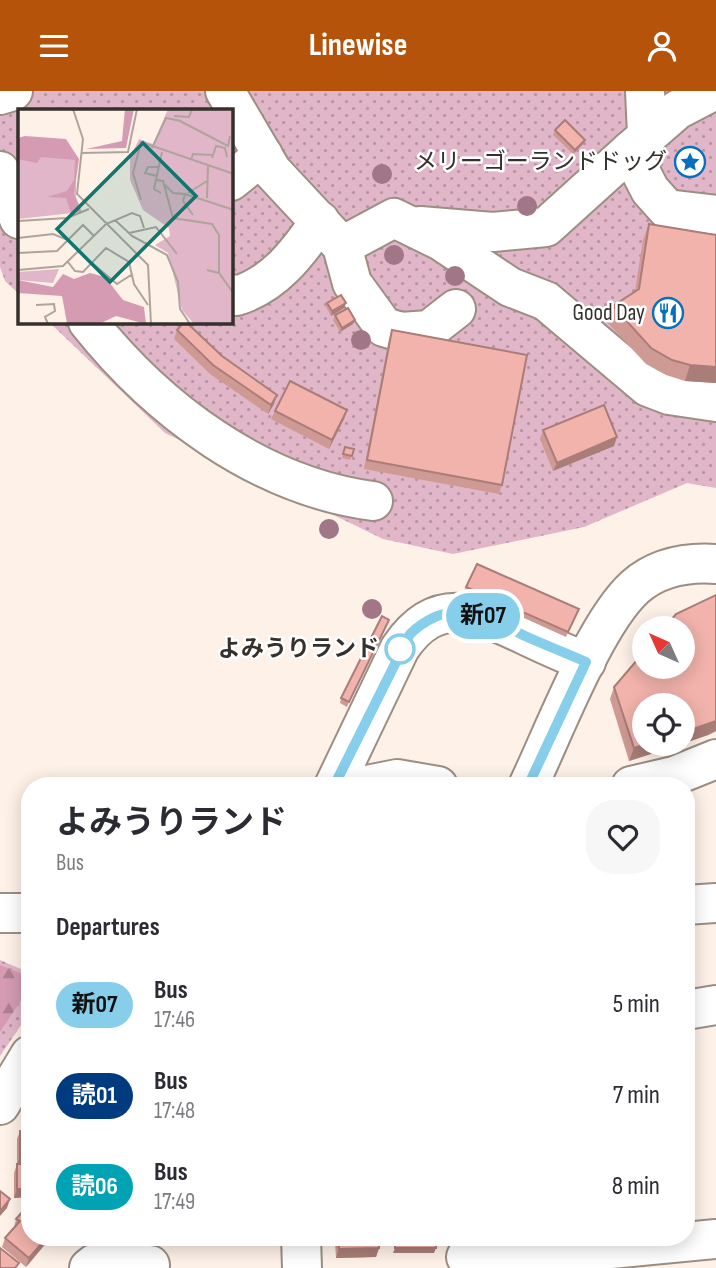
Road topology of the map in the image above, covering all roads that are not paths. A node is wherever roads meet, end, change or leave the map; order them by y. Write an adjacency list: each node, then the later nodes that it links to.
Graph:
1 (13, 91): 4 (street)
2 (225, 91): 7 (street)
3 (645, 91): 6 (street)
4 (0, 95)
5 (711, 101): 6 (street)
6 (638, 143): 10 (street); 13 (street)
7 (263, 155): 9 (street); 14 (street)
8 (0, 171): 11 (street)
9 (233, 179)
10 (716, 215)
11 (18, 216)
12 (410, 225): 13 (street); 14 (street); 19 (street)
13 (546, 227): 15 (street)
14 (331, 233): 16 (street); 17 (street)
15 (509, 260)
16 (233, 295)
17 (456, 309)
18 (90, 324): 20 (street)
19 (716, 402)
20 (373, 501)
21 (716, 564): 22 (street)
22 (586, 662): 24 (street); 25 (street)
23 (716, 759): 26 (street)
24 (338, 777)
25 (532, 777)
26 (670, 777)
27 (716, 903): 28 (street)
28 (695, 904)
29 (0, 913): 30 (street)
30 (21, 913)
31 (716, 1005): 32 (street)
32 (695, 1008)
33 (21, 1070): 34 (street)
34 (0, 1105)
35 (716, 1239): 36 (street)
36 (695, 1241)
37 (301, 1246): 42 (street)
38 (642, 1246): 39 (street)
39 (466, 1254)
40 (150, 1257): 41 (street)
41 (89, 1268)
42 (302, 1268)

